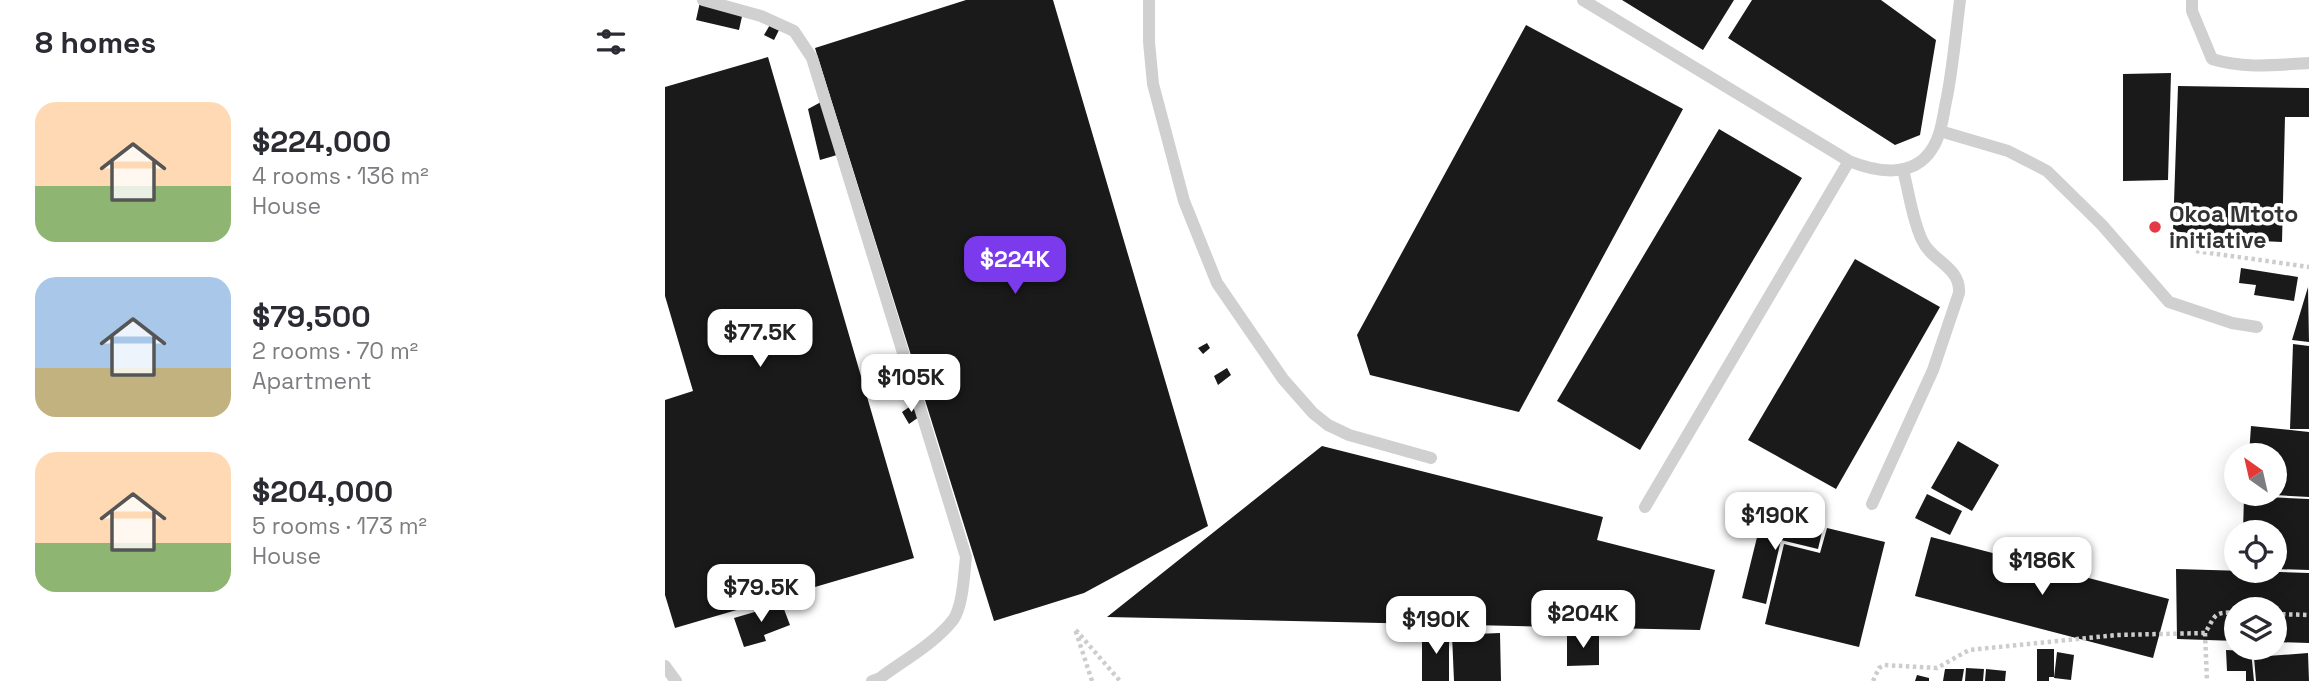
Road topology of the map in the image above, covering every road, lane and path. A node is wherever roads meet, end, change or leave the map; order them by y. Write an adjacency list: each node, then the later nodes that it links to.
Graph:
1 (703, 0): 21 (lane)
2 (1149, 0): 12 (lane)
3 (1583, 0): 8 (lane)
4 (1960, 0): 7 (lane)
5 (2192, 0): 6 (lane)
6 (2309, 63)
7 (1940, 131): 9 (lane); 11 (lane)
8 (1849, 161): 9 (lane); 14 (lane)
9 (1903, 170): 13 (lane)
10 (2309, 267): 10 (path)
11 (2257, 327)
12 (1431, 458)
13 (1872, 504)
14 (1645, 507)
15 (2224, 611): 18 (path)
16 (2287, 614): 17 (path)
17 (2309, 615)
18 (2205, 634): 24 (path); 25 (path)
19 (665, 666): 20 (lane)
20 (675, 681)
21 (872, 681)
22 (1092, 681): 23 (path)
23 (1120, 681)
24 (1873, 681)
25 (2207, 681)

